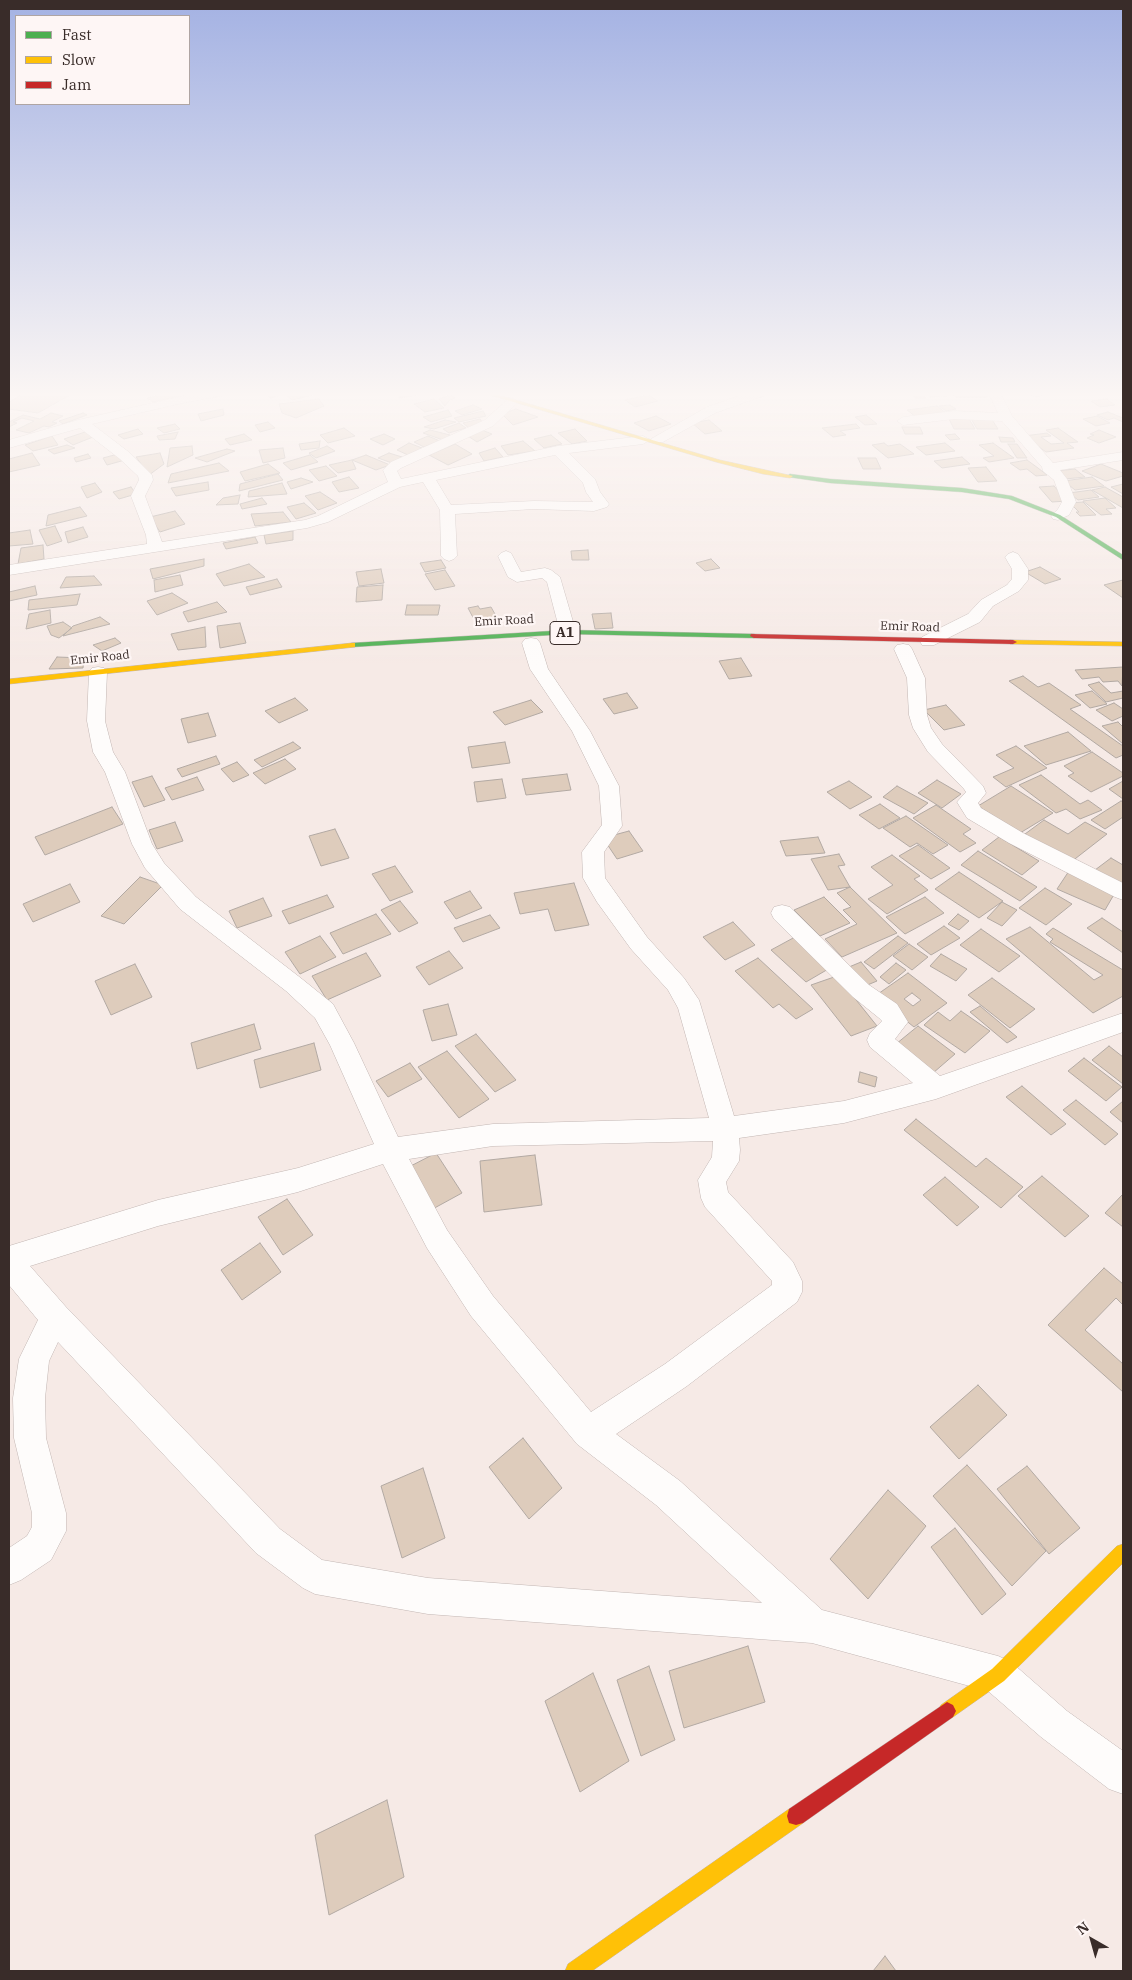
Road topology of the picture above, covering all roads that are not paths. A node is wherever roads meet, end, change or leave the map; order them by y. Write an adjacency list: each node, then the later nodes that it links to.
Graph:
1 (144, 484): 10 (street)
2 (396, 484): 10 (street)
3 (431, 484): 8 (street)
4 (589, 484): 8 (street)
5 (873, 484): 9 (main road)
6 (939, 484): 9 (main road)
7 (1063, 484): 9 (street)
8 (446, 510): 12 (street)
9 (1061, 514): 11 (main road); 15 (main road)
10 (155, 548): 16 (street)
11 (1123, 548)
12 (449, 556)
13 (506, 556): 17 (street)
14 (1012, 558): 18 (street)
15 (1123, 558)
16 (9, 570)
17 (568, 632): 18 (main road, Emir Road / A1); 23 (main road, Emir Road / A1)
18 (928, 641): 20 (main road, Emir Road / A1)
19 (531, 643): 21 (main road, Emir Road / A1); 23 (main road, Emir Road / A1); 30 (street)
20 (1123, 644)
21 (903, 649): 22 (main road, Emir Road / A1); 26 (street)
22 (1123, 652)
23 (97, 677): 24 (main road, Emir Road / A1); 25 (main road, Emir Road / A1); 31 (street)
24 (9, 682)
25 (9, 691)
26 (1123, 892)
27 (782, 913): 29 (street)
28 (1123, 1022): 29 (street)
29 (936, 1088): 30 (street)
30 (726, 1129): 31 (street); 35 (street)
31 (390, 1150): 32 (street); 35 (street)
32 (9, 1259)
33 (9, 1264): 34 (street)
34 (55, 1317): 37 (street); 38 (street)
35 (588, 1433): 38 (street)
36 (1123, 1552): 39 (main road)
37 (9, 1568)
38 (812, 1625): 39 (street)
39 (998, 1675): 40 (street); 41 (main road)
40 (1123, 1776)
41 (575, 1971)

